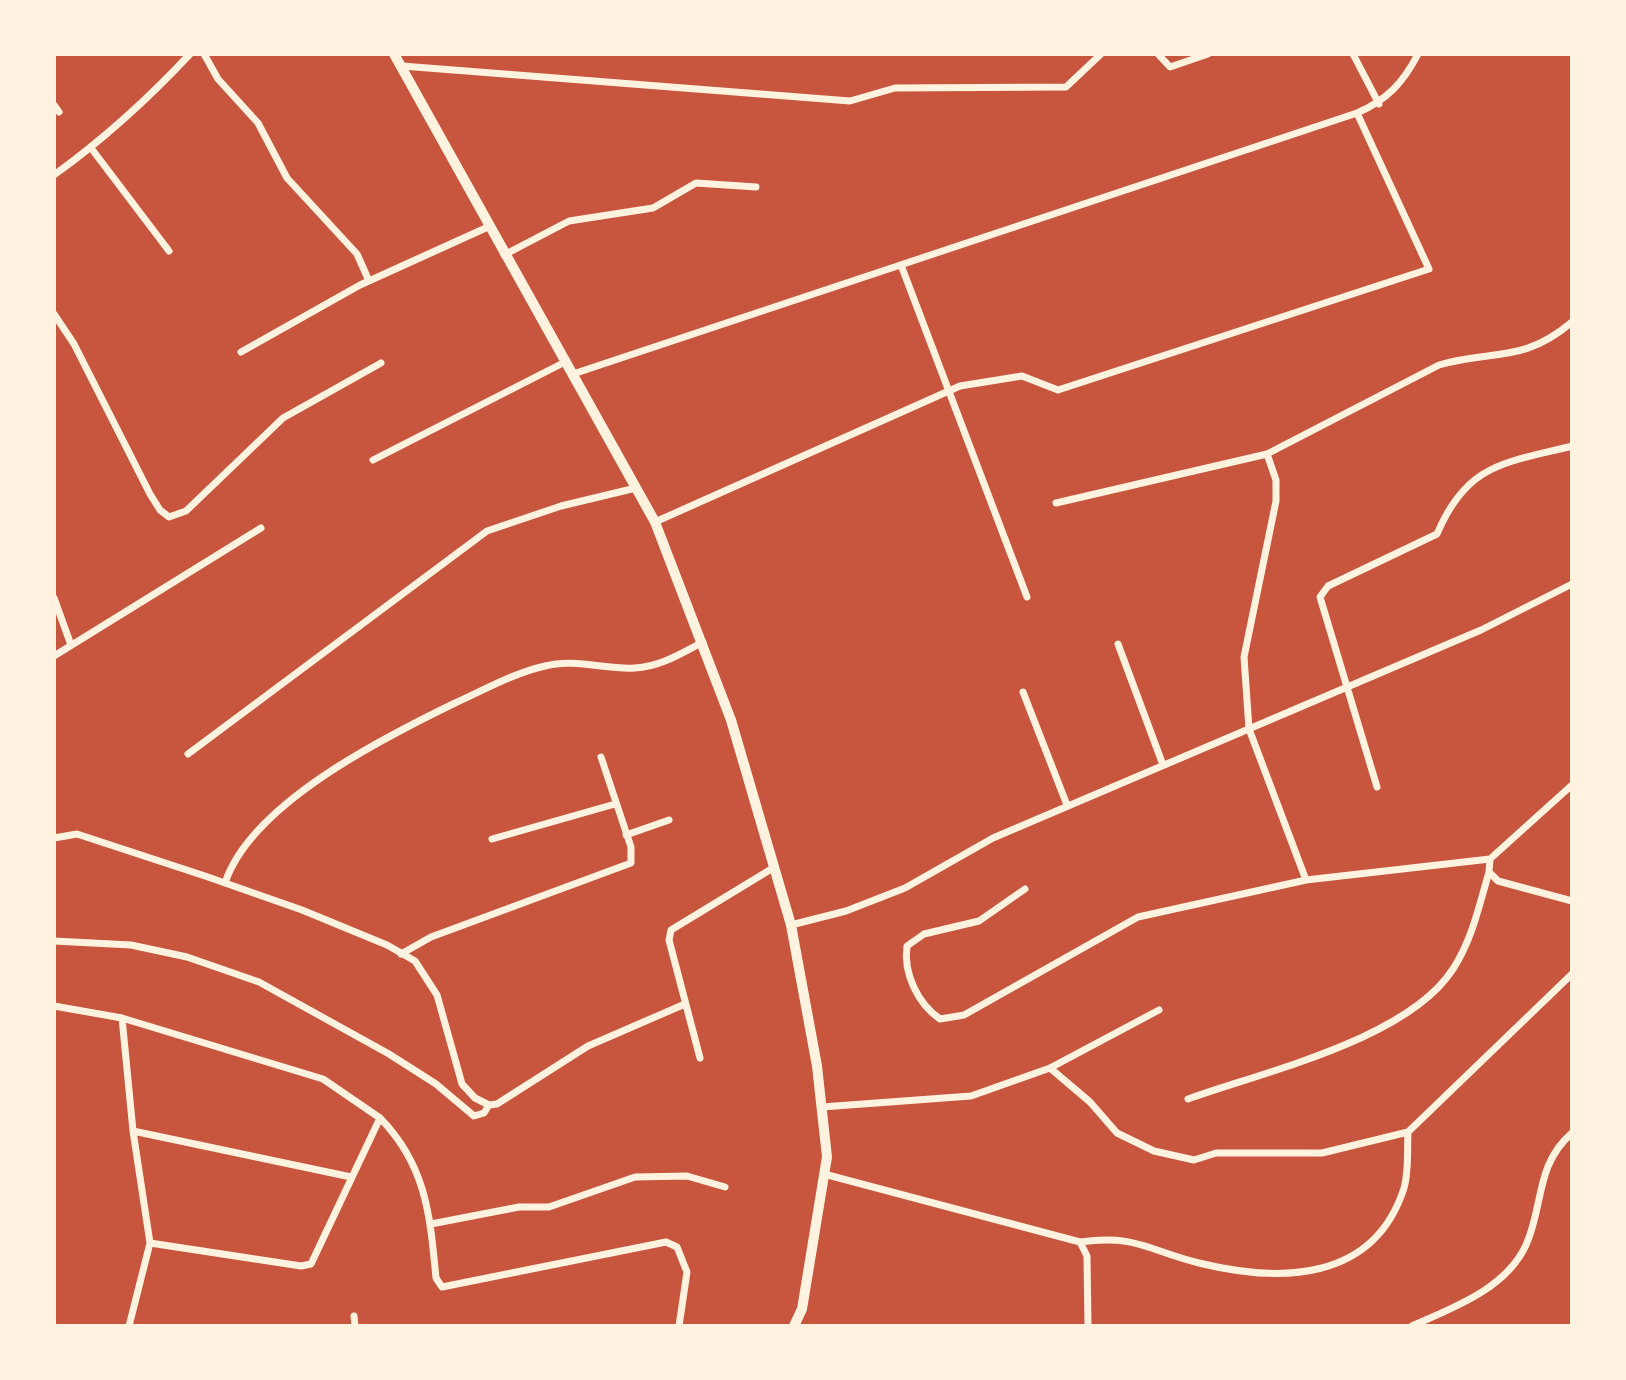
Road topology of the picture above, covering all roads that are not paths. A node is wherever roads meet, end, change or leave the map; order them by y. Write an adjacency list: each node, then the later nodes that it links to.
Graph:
1 (190, 54): 12 (street)
2 (204, 54): 19 (street)
3 (394, 54): 9 (main road)
4 (1101, 54): 9 (street)
5 (1158, 54): 6 (street)
6 (1208, 54)
7 (1353, 54): 10 (street)
8 (1418, 54): 10 (street)
9 (402, 66): 15 (main road)
10 (1379, 104): 11 (street)
11 (1357, 113): 18 (street); 26 (street)
12 (91, 148): 13 (street); 16 (street)
13 (54, 175)
14 (756, 187): 17 (street)
15 (488, 227): 17 (main road); 19 (street)
16 (169, 251)
17 (504, 255): 23 (main road)
18 (901, 265): 25 (street); 26 (street)
19 (369, 281): 22 (street)
20 (54, 314): 24 (street)
21 (1572, 322): 28 (street)
22 (241, 352)
23 (565, 362): 25 (main road); 29 (street)
24 (381, 363)
25 (573, 374): 30 (main road)
26 (949, 391): 32 (street); 35 (street)
27 (1572, 446): 41 (street)
28 (1267, 454): 31 (street); 43 (street)
29 (373, 460)
30 (636, 488): 32 (main road); 44 (street)
31 (1056, 503)
32 (655, 522): 37 (main road)
33 (261, 528): 39 (street)
34 (1572, 584): 41 (street)
35 (1027, 597)
36 (54, 598): 39 (street)
37 (703, 642): 56 (main road); 59 (street)
38 (1118, 644): 46 (street)
39 (71, 645): 40 (street)
40 (54, 656)
41 (1348, 687): 43 (street); 48 (street)
42 (1023, 692): 50 (street)
43 (1249, 729): 46 (street); 58 (street)
44 (188, 754)
45 (601, 757): 49 (street)
46 (1163, 765): 50 (street)
47 (1572, 785): 55 (street)
48 (1377, 787)
49 (615, 804): 52 (street); 54 (street)
50 (1067, 805): 62 (street)
51 (669, 820): 52 (street)
52 (626, 835): 64 (street)
53 (54, 838): 59 (street)
54 (492, 839)
55 (1490, 859): 57 (street); 58 (street)
56 (773, 868): 62 (main road); 66 (street)
57 (1489, 872): 61 (street); 72 (street)
58 (1306, 880): 60 (street)
59 (225, 883): 64 (street)
60 (1025, 889)
61 (1572, 901)
62 (791, 925): 74 (main road)
63 (54, 941): 73 (street)
64 (401, 954): 73 (street)
65 (1572, 974): 77 (street)
66 (685, 1004): 70 (street); 73 (street)
67 (54, 1006): 69 (street)
68 (1159, 1010): 71 (street)
69 (122, 1018): 75 (street); 76 (street)
70 (700, 1058)
71 (1050, 1068): 74 (street); 77 (street)
72 (1188, 1099)
73 (489, 1105)
74 (822, 1107): 79 (main road)
75 (380, 1118): 80 (street); 82 (street)
76 (133, 1131): 80 (street); 84 (street)
77 (1408, 1132): 83 (street)
78 (1572, 1133): 91 (street)
79 (824, 1174): 83 (street); 89 (main road)
80 (351, 1177): 84 (street)
81 (725, 1187): 82 (street)
82 (431, 1224): 88 (street)
83 (1080, 1242): 90 (street)
84 (150, 1243): 86 (street)
85 (354, 1316): 87 (street)
86 (129, 1326)
87 (355, 1326)
88 (679, 1326)
89 (794, 1326)
90 (1088, 1326)
91 (1412, 1326)

